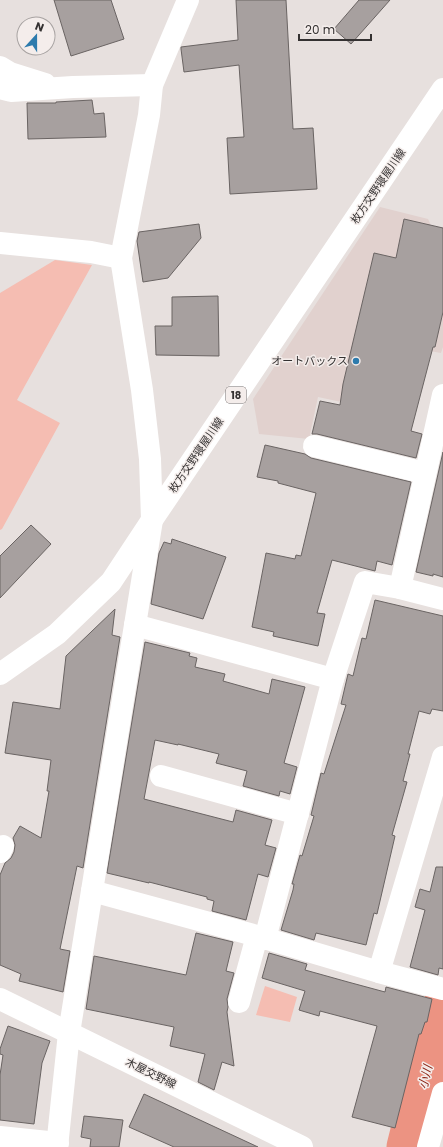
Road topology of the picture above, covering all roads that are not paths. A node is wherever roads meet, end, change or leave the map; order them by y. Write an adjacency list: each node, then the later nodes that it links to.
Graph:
1 (188, 0): 3 (street)
2 (0, 67): 5 (street)
3 (152, 84): 5 (street); 8 (street)
4 (0, 88): 5 (street)
5 (56, 88)
6 (443, 89): 12 (street, 枚方交野寝屋川線 / 18)
7 (0, 243): 8 (street)
8 (121, 258): 12 (street)
9 (443, 395): 11 (street)
10 (314, 446): 11 (street)
11 (425, 473): 13 (street)
12 (152, 520): 15 (street); 16 (street, 枚方交野寝屋川線 / 18)
13 (400, 588): 14 (street); 17 (street)
14 (443, 599)
15 (135, 625): 17 (street); 21 (street)
16 (0, 674)
17 (334, 679): 20 (street)
18 (443, 757): 23 (street)
19 (162, 776): 20 (street)
20 (298, 814): 22 (street)
21 (92, 891): 22 (street); 27 (street)
22 (261, 938): 23 (street); 26 (street)
23 (379, 972): 24 (street)
24 (440, 988)
25 (0, 1000): 27 (street, 木屋交野線)
26 (239, 1002)
27 (69, 1033): 30 (street); 31 (street, 木屋交野線)
28 (443, 1093): 32 (street)
29 (0, 1137): 30 (street)
30 (58, 1145)
31 (302, 1147)
32 (428, 1147)

